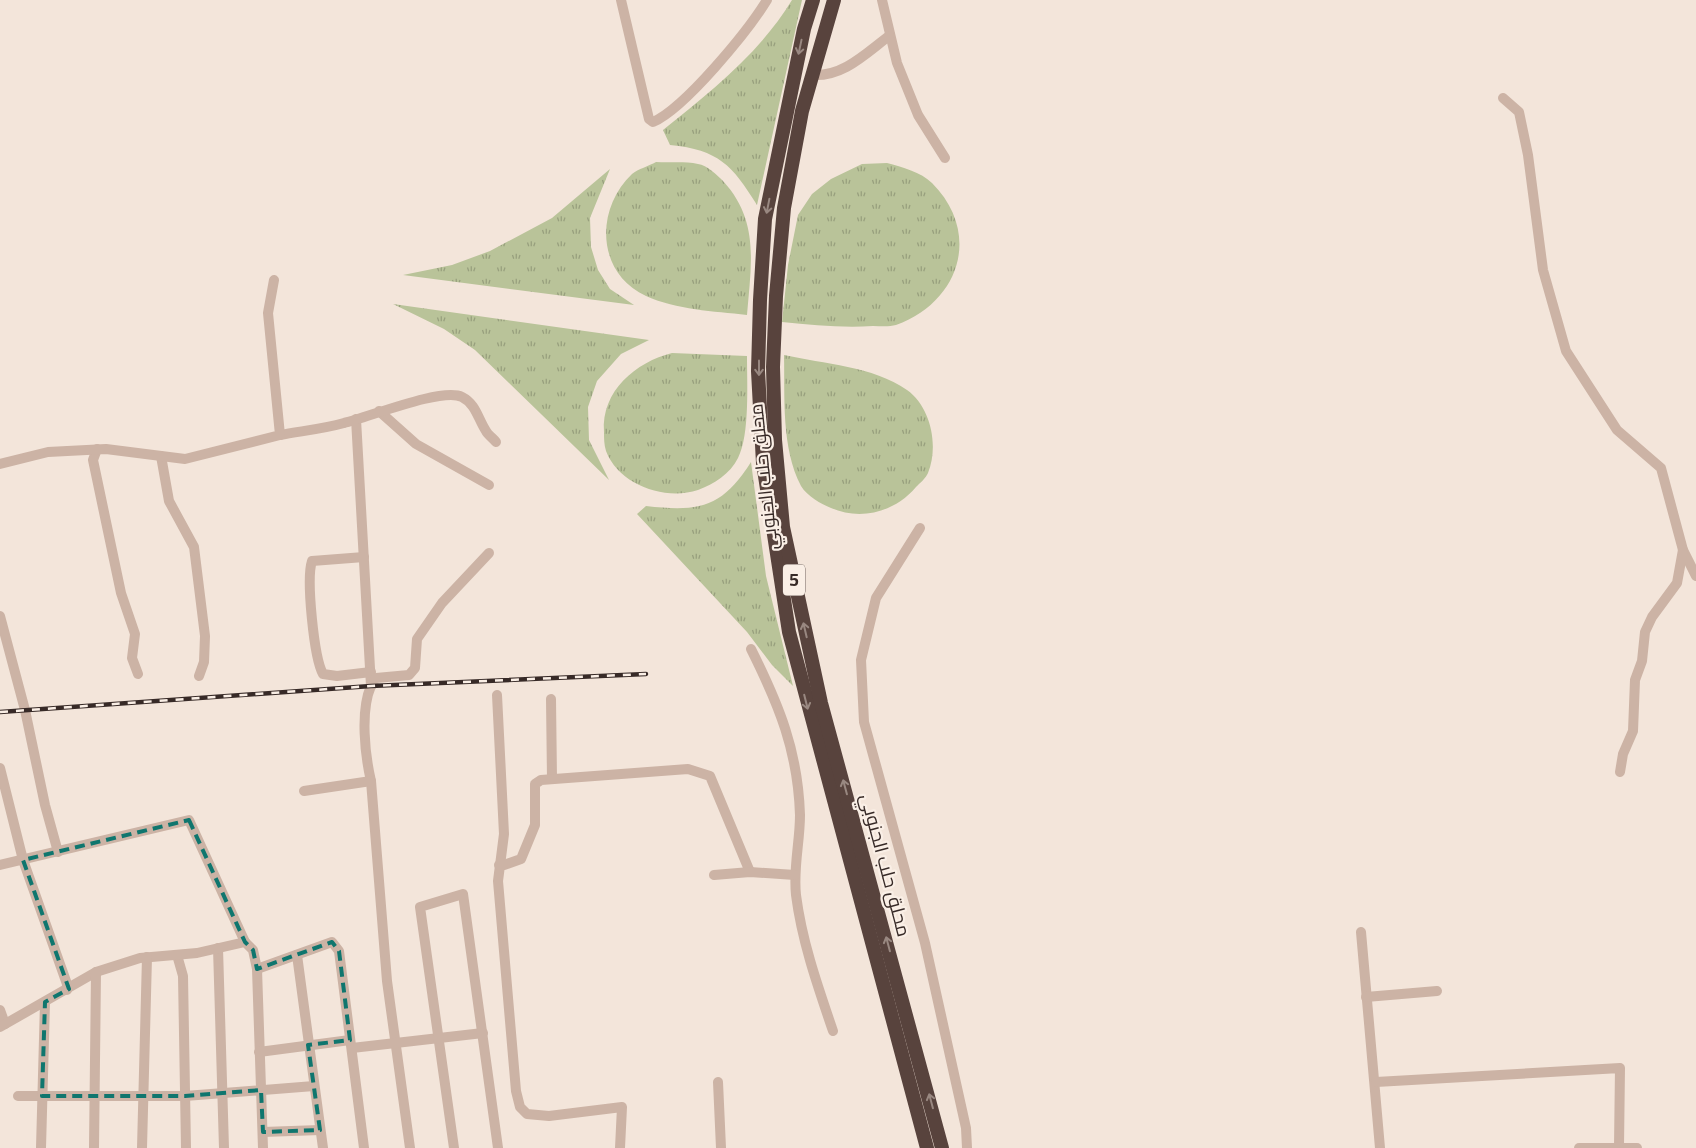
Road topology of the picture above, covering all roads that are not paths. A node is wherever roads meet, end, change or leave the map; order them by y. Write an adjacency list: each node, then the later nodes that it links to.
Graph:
1 (621, 0): 2 (street)
2 (767, 0)
3 (813, 0): 91 (highway, محلق حلب الجنوبي / 5, one-way to 91)
4 (834, 0): 7 (highway, محلق حلب الجنوبي / 5)
5 (882, 0): 6 (street)
6 (889, 36): 7 (street); 9 (street)
7 (812, 76): 92 (highway, محلق حلب الجنوبي / 5, one-way to 7)
8 (1503, 98): 20 (street)
9 (945, 158)
10 (274, 280): 13 (street)
11 (379, 411): 12 (street); 14 (street); 18 (street)
12 (356, 419): 13 (street); 22 (street)
13 (280, 435): 16 (street)
14 (496, 442)
15 (96, 450): 16 (street); 17 (street); 27 (street)
16 (161, 456): 28 (street)
17 (0, 464)
18 (489, 485)
19 (920, 528): 93 (street)
20 (1683, 550): 23 (street); 33 (street)
21 (489, 553): 29 (street)
22 (364, 557): 26 (street); 26 (street)
23 (1696, 576)
24 (0, 616): 37 (street)
25 (751, 649): 43 (street)
26 (370, 672): 29 (street)
27 (138, 674)
28 (199, 676)
29 (372, 686): 35 (street)
30 (497, 695): 40 (street)
31 (551, 699): 34 (street)
32 (0, 768): 38 (street)
33 (1620, 772)
34 (552, 779): 40 (street); 41 (street)
35 (371, 781): 36 (street); 61 (street)
36 (304, 791)
37 (58, 852): 38 (street); 45 (street)
38 (23, 860): 39 (street); 52 (street)
39 (0, 865)
40 (499, 865): 89 (street)
41 (750, 872): 42 (street); 43 (street)
42 (714, 874)
43 (795, 875): 58 (street)
44 (1361, 932): 54 (street)
45 (244, 942): 46 (street); 50 (street)
46 (218, 948): 48 (street); 69 (street)
47 (297, 955): 50 (street); 62 (street); 63 (street)
48 (177, 956): 49 (street); 73 (street)
49 (147, 958): 51 (street); 72 (street)
50 (257, 969): 64 (street)
51 (96, 972): 52 (street); 74 (street)
52 (67, 990): 55 (street)
53 (1437, 991): 54 (street)
54 (1366, 997): 66 (street)
55 (45, 1002): 57 (street); 71 (street)
56 (0, 1010): 57 (street)
57 (2, 1026)
58 (834, 1031)
59 (483, 1033): 60 (street); 60 (street); 88 (street)
60 (439, 1038): 61 (street); 87 (street)
61 (394, 1043): 62 (street); 86 (street)
62 (351, 1044): 63 (street); 85 (street)
63 (308, 1045): 64 (street); 67 (street)
64 (259, 1052): 68 (street)
65 (718, 1082): 90 (street)
66 (1376, 1082): 77 (street); 94 (street)
67 (314, 1086): 68 (street); 75 (street)
68 (261, 1090): 69 (street); 76 (street)
69 (222, 1094): 73 (street); 82 (street)
70 (18, 1096): 71 (street)
71 (42, 1096): 74 (street); 78 (street)
72 (143, 1096): 73 (street); 74 (street); 80 (street)
73 (185, 1096): 81 (street)
74 (95, 1097): 79 (street)
75 (320, 1130): 76 (street); 84 (street)
76 (263, 1132): 83 (street)
77 (1619, 1146): 95 (street); 96 (street)
78 (41, 1148)
79 (94, 1148)
80 (142, 1148)
81 (186, 1148)
82 (224, 1148)
83 (263, 1148)
84 (323, 1148)
85 (364, 1148)
86 (410, 1148)
87 (454, 1148)
88 (498, 1148)
89 (620, 1148)
90 (721, 1148)
91 (927, 1148)
92 (942, 1148)
93 (967, 1148)
94 (1380, 1148)
95 (1579, 1148)
96 (1637, 1148)

